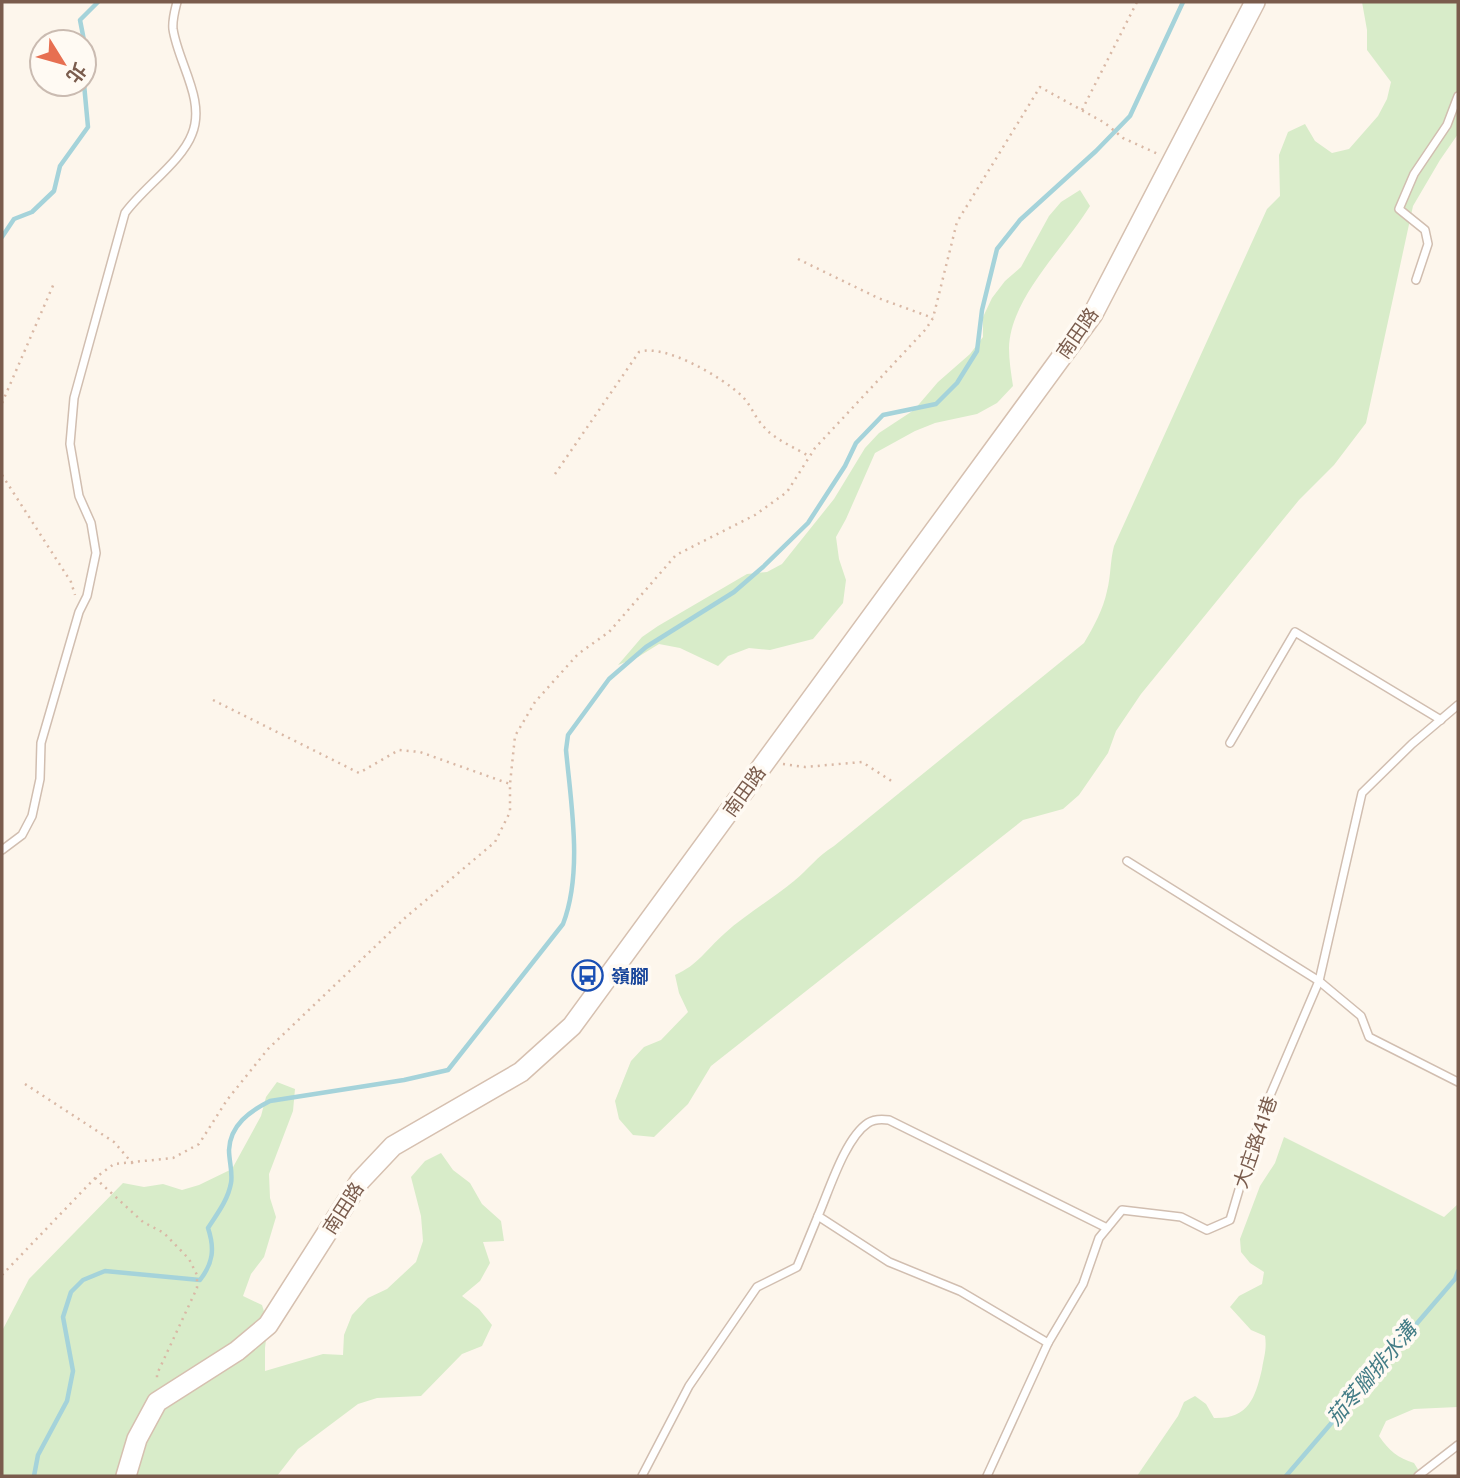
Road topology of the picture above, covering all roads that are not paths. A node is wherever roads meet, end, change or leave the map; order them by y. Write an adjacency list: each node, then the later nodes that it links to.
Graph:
1 (177, 2): 8 (lane)
2 (1255, 2): 16 (main road, 南田路)
3 (1458, 96): 4 (lane)
4 (1416, 279)
5 (1458, 705): 6 (lane, 大庄路41巷)
6 (1441, 720): 7 (lane); 10 (lane, 大庄路41巷)
7 (1230, 743)
8 (2, 850)
9 (1127, 861): 10 (lane)
10 (1319, 981): 11 (lane); 13 (lane, 大庄路41巷)
11 (1458, 1082)
12 (818, 1216): 13 (lane); 14 (lane); 17 (lane)
13 (1107, 1228): 14 (lane)
14 (1048, 1343): 18 (lane)
15 (1458, 1445): 19 (lane)
16 (127, 1476)
17 (642, 1476)
18 (987, 1476)
19 (1418, 1476)

